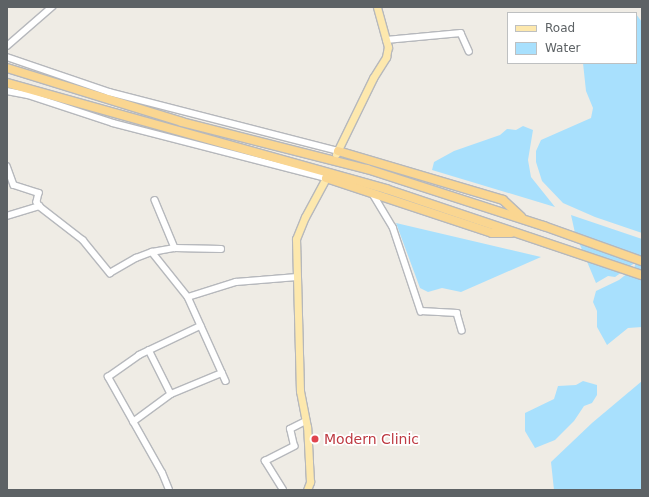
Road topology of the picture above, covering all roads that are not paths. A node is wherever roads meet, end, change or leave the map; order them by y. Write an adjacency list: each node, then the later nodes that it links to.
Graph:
1 (52, 7): 4 (street)
2 (377, 7): 3 (main road)
3 (386, 40): 5 (street); 10 (main road)
4 (7, 46)
5 (469, 51)
6 (7, 57): 10 (street)
7 (7, 68): 17 (highway)
8 (7, 83): 18 (highway)
9 (7, 91): 12 (street)
10 (337, 153): 17 (highway)
11 (7, 166): 15 (street)
12 (326, 178): 13 (highway); 24 (main road)
13 (373, 194): 18 (highway); 27 (street)
14 (155, 200): 19 (street)
15 (39, 206): 16 (street); 21 (street)
16 (7, 216)
17 (524, 219): 22 (highway)
18 (517, 233): 23 (highway)
19 (176, 248): 20 (street); 21 (street)
20 (221, 249)
21 (152, 252): 25 (street)
22 (642, 261)
23 (642, 275)
24 (297, 277): 25 (street); 32 (main road)
25 (188, 297): 26 (street)
26 (200, 326): 28 (street); 29 (street)
27 (462, 330)
28 (149, 350): 31 (street); 33 (street)
29 (222, 373): 30 (street); 31 (street)
30 (226, 381)
31 (171, 394): 33 (street)
32 (306, 421): 35 (street); 36 (main road)
33 (133, 422): 34 (street)
34 (169, 490)
35 (283, 490)
36 (307, 490)

